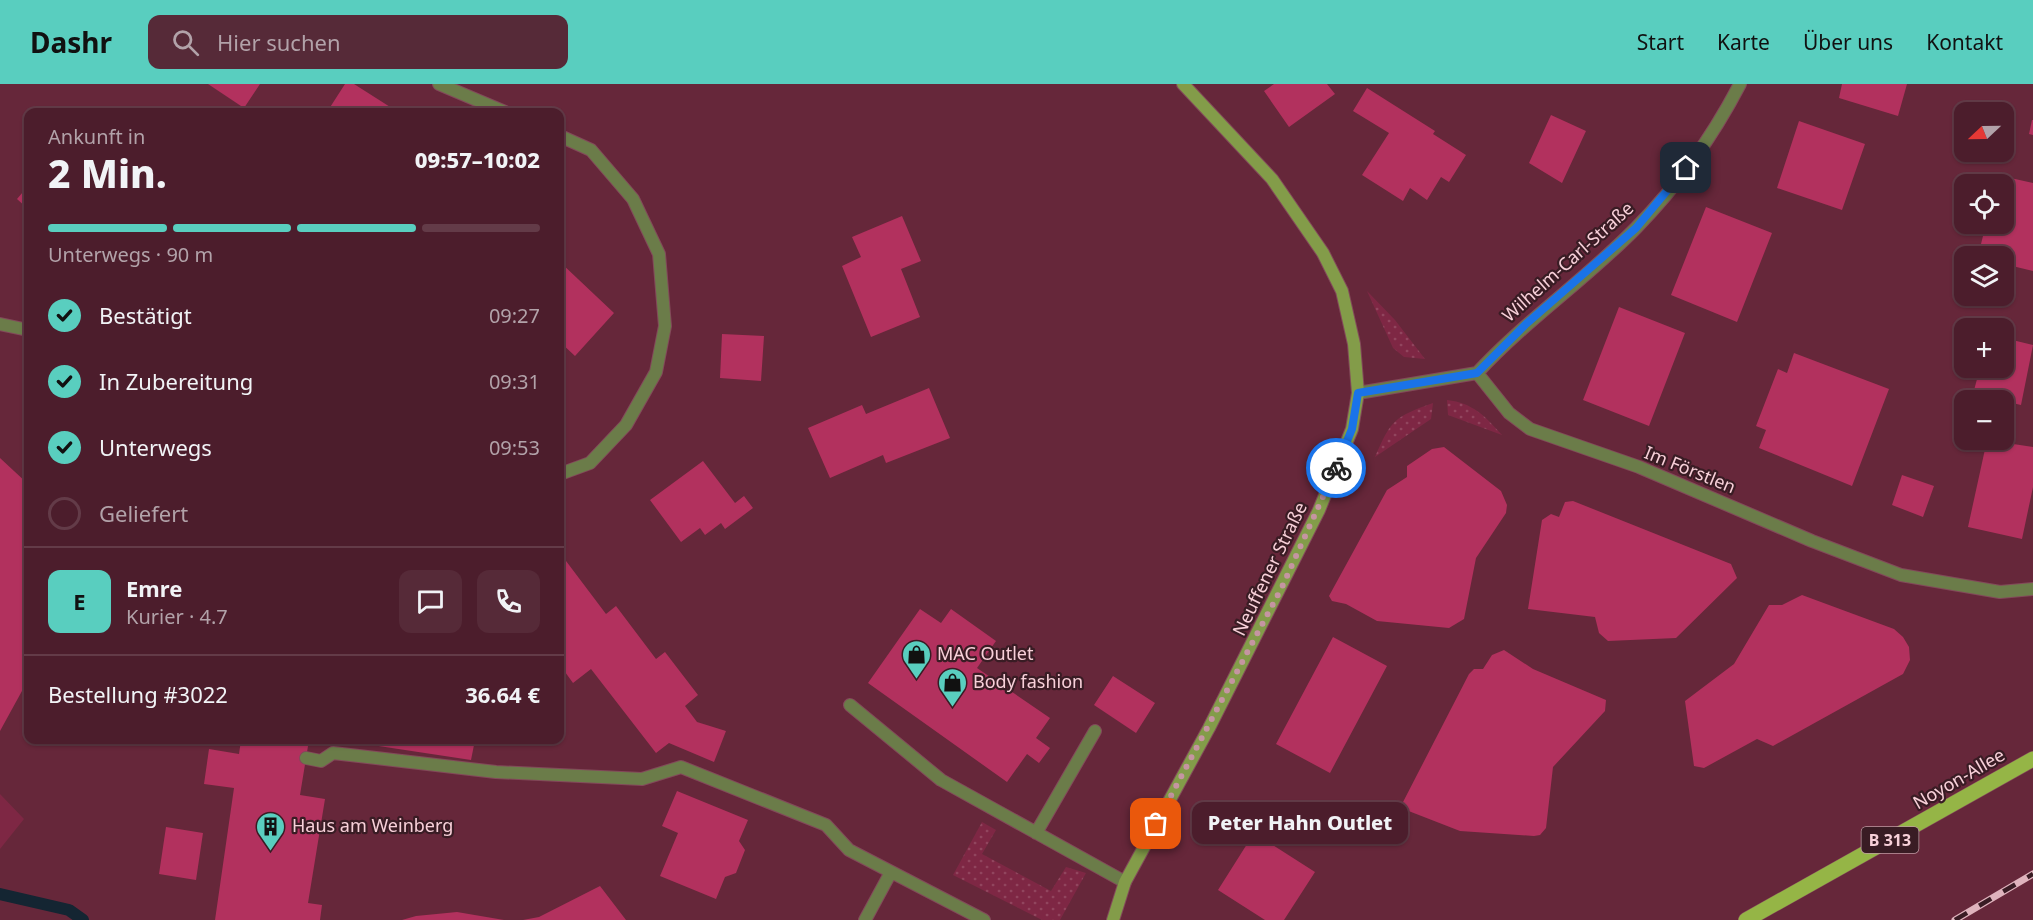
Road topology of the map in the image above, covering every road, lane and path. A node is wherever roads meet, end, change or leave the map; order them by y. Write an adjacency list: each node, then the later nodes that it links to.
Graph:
1 (439, 84): 4 (street)
2 (1183, 84): 9 (main road, Neuffener Straße)
3 (1740, 84): 8 (street, Wilhelm-Carl-Straße)
4 (496, 108)
5 (564, 138): 10 (street)
6 (0, 324): 7 (street)
7 (24, 329)
8 (1477, 373): 9 (street); 11 (street, Im Förstlen)
9 (1358, 393): 18 (main road, Neuffener Straße)
10 (564, 473)
11 (2030, 590)
12 (850, 705): 16 (street)
13 (1095, 731): 16 (street)
14 (306, 758): 17 (street)
15 (2033, 759): 22 (main road, Noyon-Allee / B 313)
16 (1036, 833): 18 (street)
17 (891, 872): 19 (street); 20 (street)
18 (1125, 882): 21 (main road, Neuffener Straße)
19 (982, 919)
20 (865, 920)
21 (1113, 920)
22 (1746, 920)

